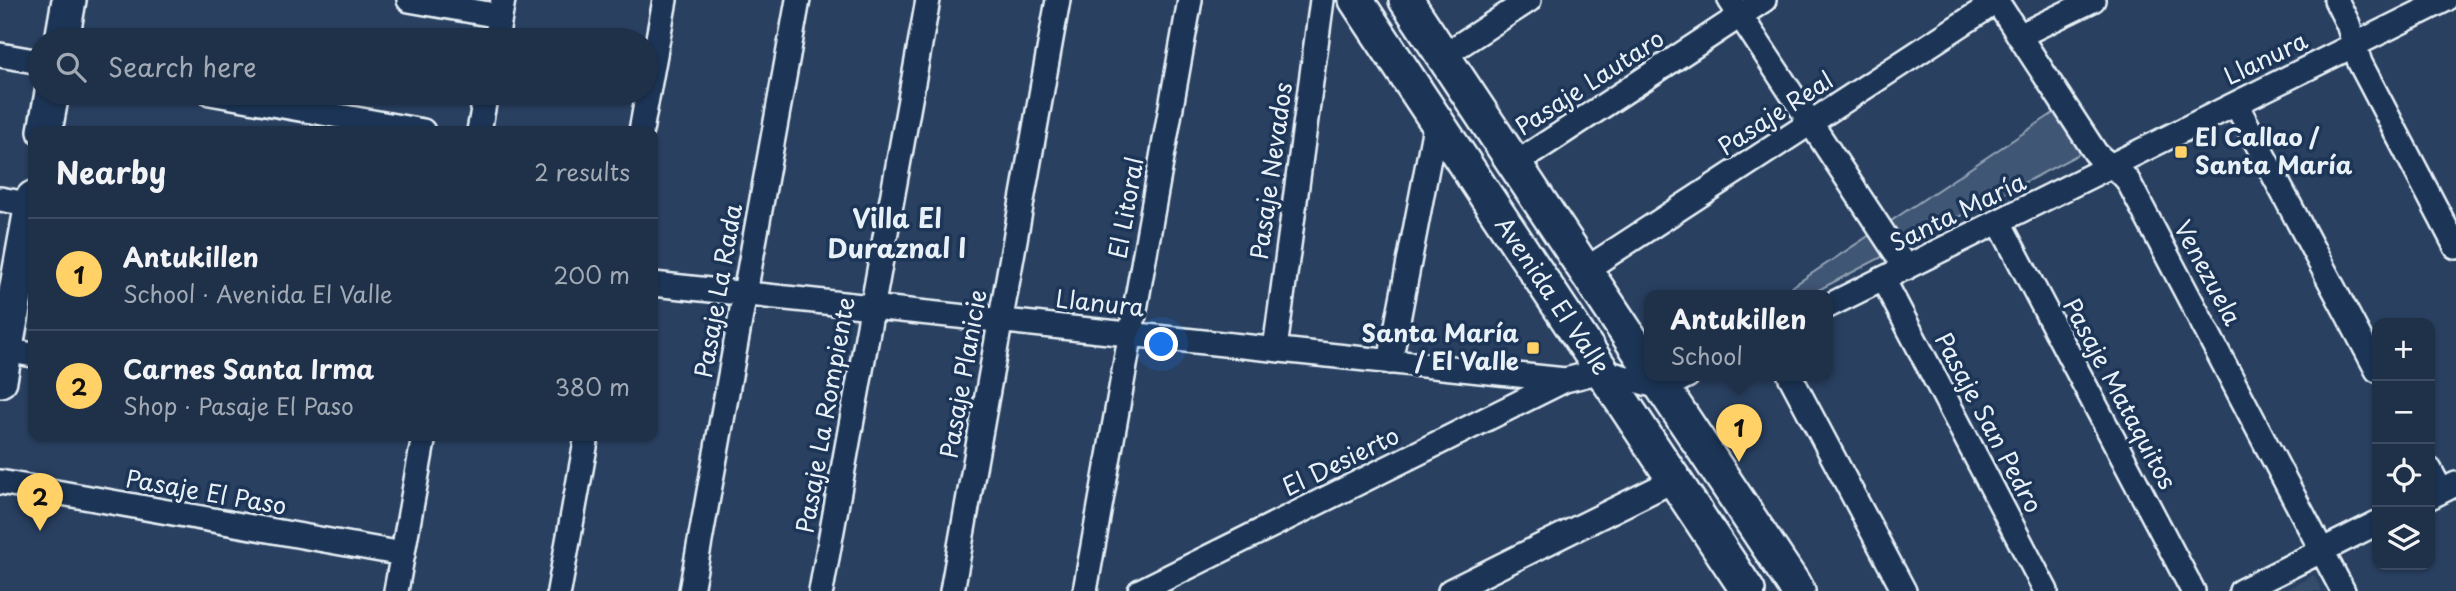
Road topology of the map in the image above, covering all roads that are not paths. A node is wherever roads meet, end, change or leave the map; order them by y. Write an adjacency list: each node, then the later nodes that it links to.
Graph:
1 (69, 0): 19 (street)
2 (409, 0): 17 (street)
3 (665, 0): 22 (street)
4 (798, 0): 47 (street, Pasaje La Rada)
5 (928, 0): 49 (street, Pasaje La Rompiente)
6 (1058, 0): 50 (street, Pasaje Planicie)
7 (1190, 0): 51 (street, El Litoral)
8 (1322, 0): 52 (street, Pasaje Nevados)
9 (1356, 0): 32 (street, Avenida El Valle)
10 (1406, 0): 25 (street, Avenida El Valle)
11 (1529, 0): 25 (street)
12 (1764, 0): 18 (street, Pasaje Lautaro)
13 (2093, 0): 21 (street)
14 (2336, 0): 23 (street)
15 (2445, 0): 23 (street, Llanura)
16 (1996, 1): 21 (street, Venezuela); 33 (street, Pasaje Real)
17 (502, 8): 20 (street)
18 (1735, 8): 33 (street); 38 (street, Pasaje Lautaro)
19 (64, 28)
20 (498, 28)
21 (2020, 36): 39 (street, Venezuela)
22 (658, 38)
23 (2354, 45): 27 (street, Llanura); 42 (street)
24 (0, 55): 26 (street)
25 (1443, 56): 38 (street, Avenida El Valle)
26 (28, 60)
27 (2236, 104): 39 (street, Llanura); 55 (street)
28 (50, 105): 34 (street)
29 (278, 105): 35 (street)
30 (484, 105): 36 (street)
31 (646, 105): 37 (street)
32 (1436, 121): 56 (street); 57 (street, Avenida El Valle)
33 (1811, 122): 43 (street); 44 (street, Pasaje Real)
34 (46, 126)
35 (396, 126)
36 (481, 126)
37 (642, 126)
38 (1515, 163): 44 (street, Avenida El Valle)
39 (2111, 166): 41 (street, Santa María); 67 (street, Venezuela)
40 (25, 202): 54 (street)
41 (1999, 222): 43 (street, Santa María); 81 (street, Pasaje Mataquitos)
42 (2456, 247)
43 (1906, 268): 45 (street, Santa María)
44 (1585, 270): 53 (street, Avenida El Valle)
45 (1883, 279): 48 (street, Santa María); 80 (street, Pasaje San Pedro)
46 (658, 284): 47 (street, Llanura)
47 (745, 293): 49 (street, Llanura); 72 (street, Pasaje La Rada)
48 (1833, 304)
49 (872, 307): 50 (street, Llanura); 73 (street, Pasaje La Rompiente)
50 (1000, 320): 51 (street, Llanura); 74 (street, Pasaje Planicie)
51 (1131, 334): 52 (street, Llanura); 75 (street, El Litoral)
52 (1275, 349): 56 (street, Llanura)
53 (1644, 350)
54 (10, 358)
55 (2372, 361)
56 (1390, 362): 59 (street, Llanura)
57 (1602, 371): 58 (street, Llanura); 59 (street, Llanura); 64 (street, Avenida El Valle)
58 (1644, 375)
59 (1565, 380): 76 (street, El Desierto)
60 (1667, 381): 78 (street, Avenida El Valle)
61 (1793, 381): 79 (street)
62 (423, 441): 68 (street)
63 (586, 441): 71 (street)
64 (1675, 480): 69 (street, Avenida El Valle); 77 (street)
65 (0, 482): 68 (street, Pasaje El Paso)
66 (2372, 526): 67 (street)
67 (2323, 550): 82 (street); 83 (street, Venezuela)
68 (402, 554): 70 (street)
69 (1743, 590)
70 (396, 591)
71 (559, 591)
72 (691, 591)
73 (821, 591)
74 (952, 591)
75 (1085, 591)
76 (1140, 591)
77 (1450, 591)
78 (1798, 591)
79 (1904, 591)
80 (2046, 591)
81 (2193, 591)
82 (2241, 591)
83 (2343, 591)

